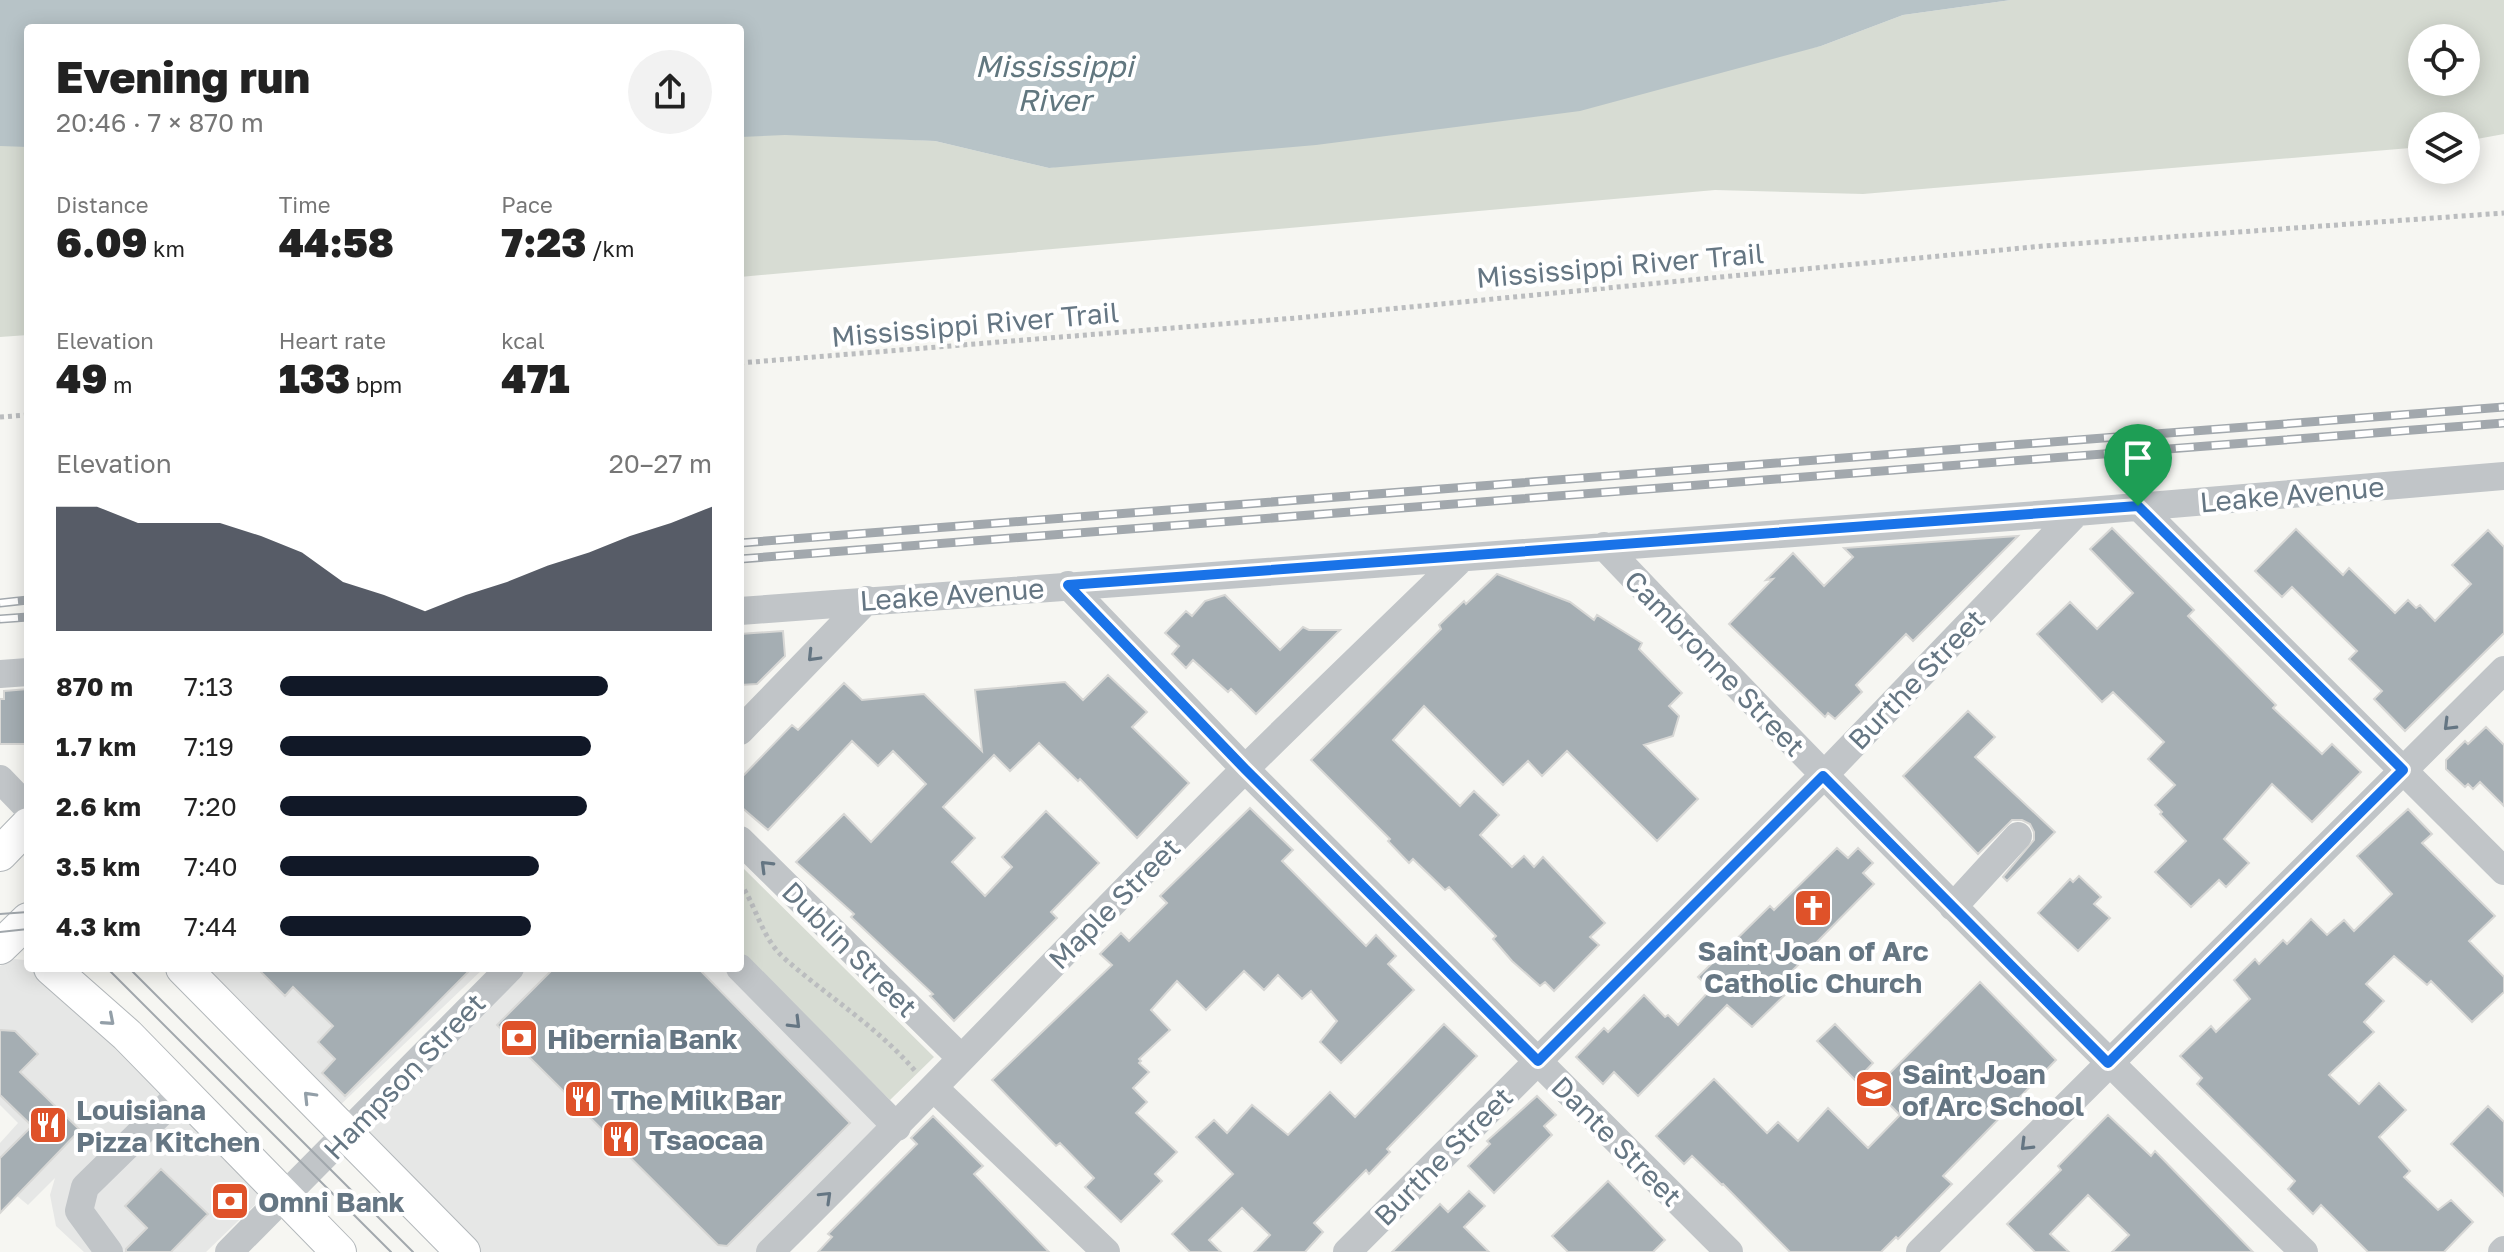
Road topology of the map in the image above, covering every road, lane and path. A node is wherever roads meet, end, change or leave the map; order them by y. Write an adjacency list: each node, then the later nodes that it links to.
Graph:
1 (2504, 213): 2 (path, Mississippi River Trail)
2 (744, 363)
3 (24, 415): 4 (path)
4 (0, 417)
5 (2504, 476): 6 (street, Leake Avenue)
6 (2138, 506): 7 (street, Leake Avenue); 18 (street)
7 (2077, 512): 8 (street, Leake Avenue); 19 (street, Burthe Street)
8 (1604, 546): 9 (street, Leake Avenue); 19 (street, Cambronne Street)
9 (1462, 558): 10 (street, Leake Avenue); 17 (street, Maple Street)
10 (1068, 585): 11 (street, Leake Avenue); 17 (street, Dante Street)
11 (867, 600): 12 (street, Leake Avenue); 16 (street, one-way to 16)
12 (744, 611)
13 (2504, 670): 18 (street, one-way to 18)
14 (24, 672): 15 (street)
15 (0, 674)
16 (744, 727)
17 (1245, 769): 33 (street, Dante Street); 35 (street, Maple Street)
18 (2403, 770): 26 (street); 34 (street)
19 (1823, 776): 28 (street, Cambronne Street); 33 (street, Burthe Street)
20 (0, 779): 21 (street)
21 (24, 804)
22 (24, 829): 25 (main road)
23 (2018, 836): 28 (street)
24 (744, 845): 35 (street, Dublin Street, one-way to 24)
25 (0, 854)
26 (2504, 871)
27 (744, 891): 35 (path)
28 (1953, 907): 34 (street, Cambronne Street)
29 (56, 972): 36 (main road, one-way to 36)
30 (187, 972): 38 (main road, one-way to 30)
31 (506, 972): 38 (street, Hampson Street)
32 (744, 972): 37 (street, one-way to 37)
33 (1538, 1061): 46 (street, Burthe Street); 47 (street, Dante Street)
34 (2108, 1063): 48 (street, one-way to 48); 49 (street, Cambronne Street)
35 (946, 1075): 37 (street, Maple Street); 45 (street, Dublin Street)
36 (182, 1092): 39 (main road); 40 (street)
37 (897, 1127): 44 (street, Maple Street, one-way to 37)
38 (346, 1135): 39 (street, Hampson Street); 43 (main road)
39 (285, 1197): 41 (street, Hampson Street); 42 (main road)
40 (109, 1252)
41 (229, 1252)
42 (339, 1252)
43 (463, 1252)
44 (770, 1252)
45 (1106, 1252)
46 (1347, 1252)
47 (1729, 1252)
48 (1920, 1252)
49 (2304, 1252)

